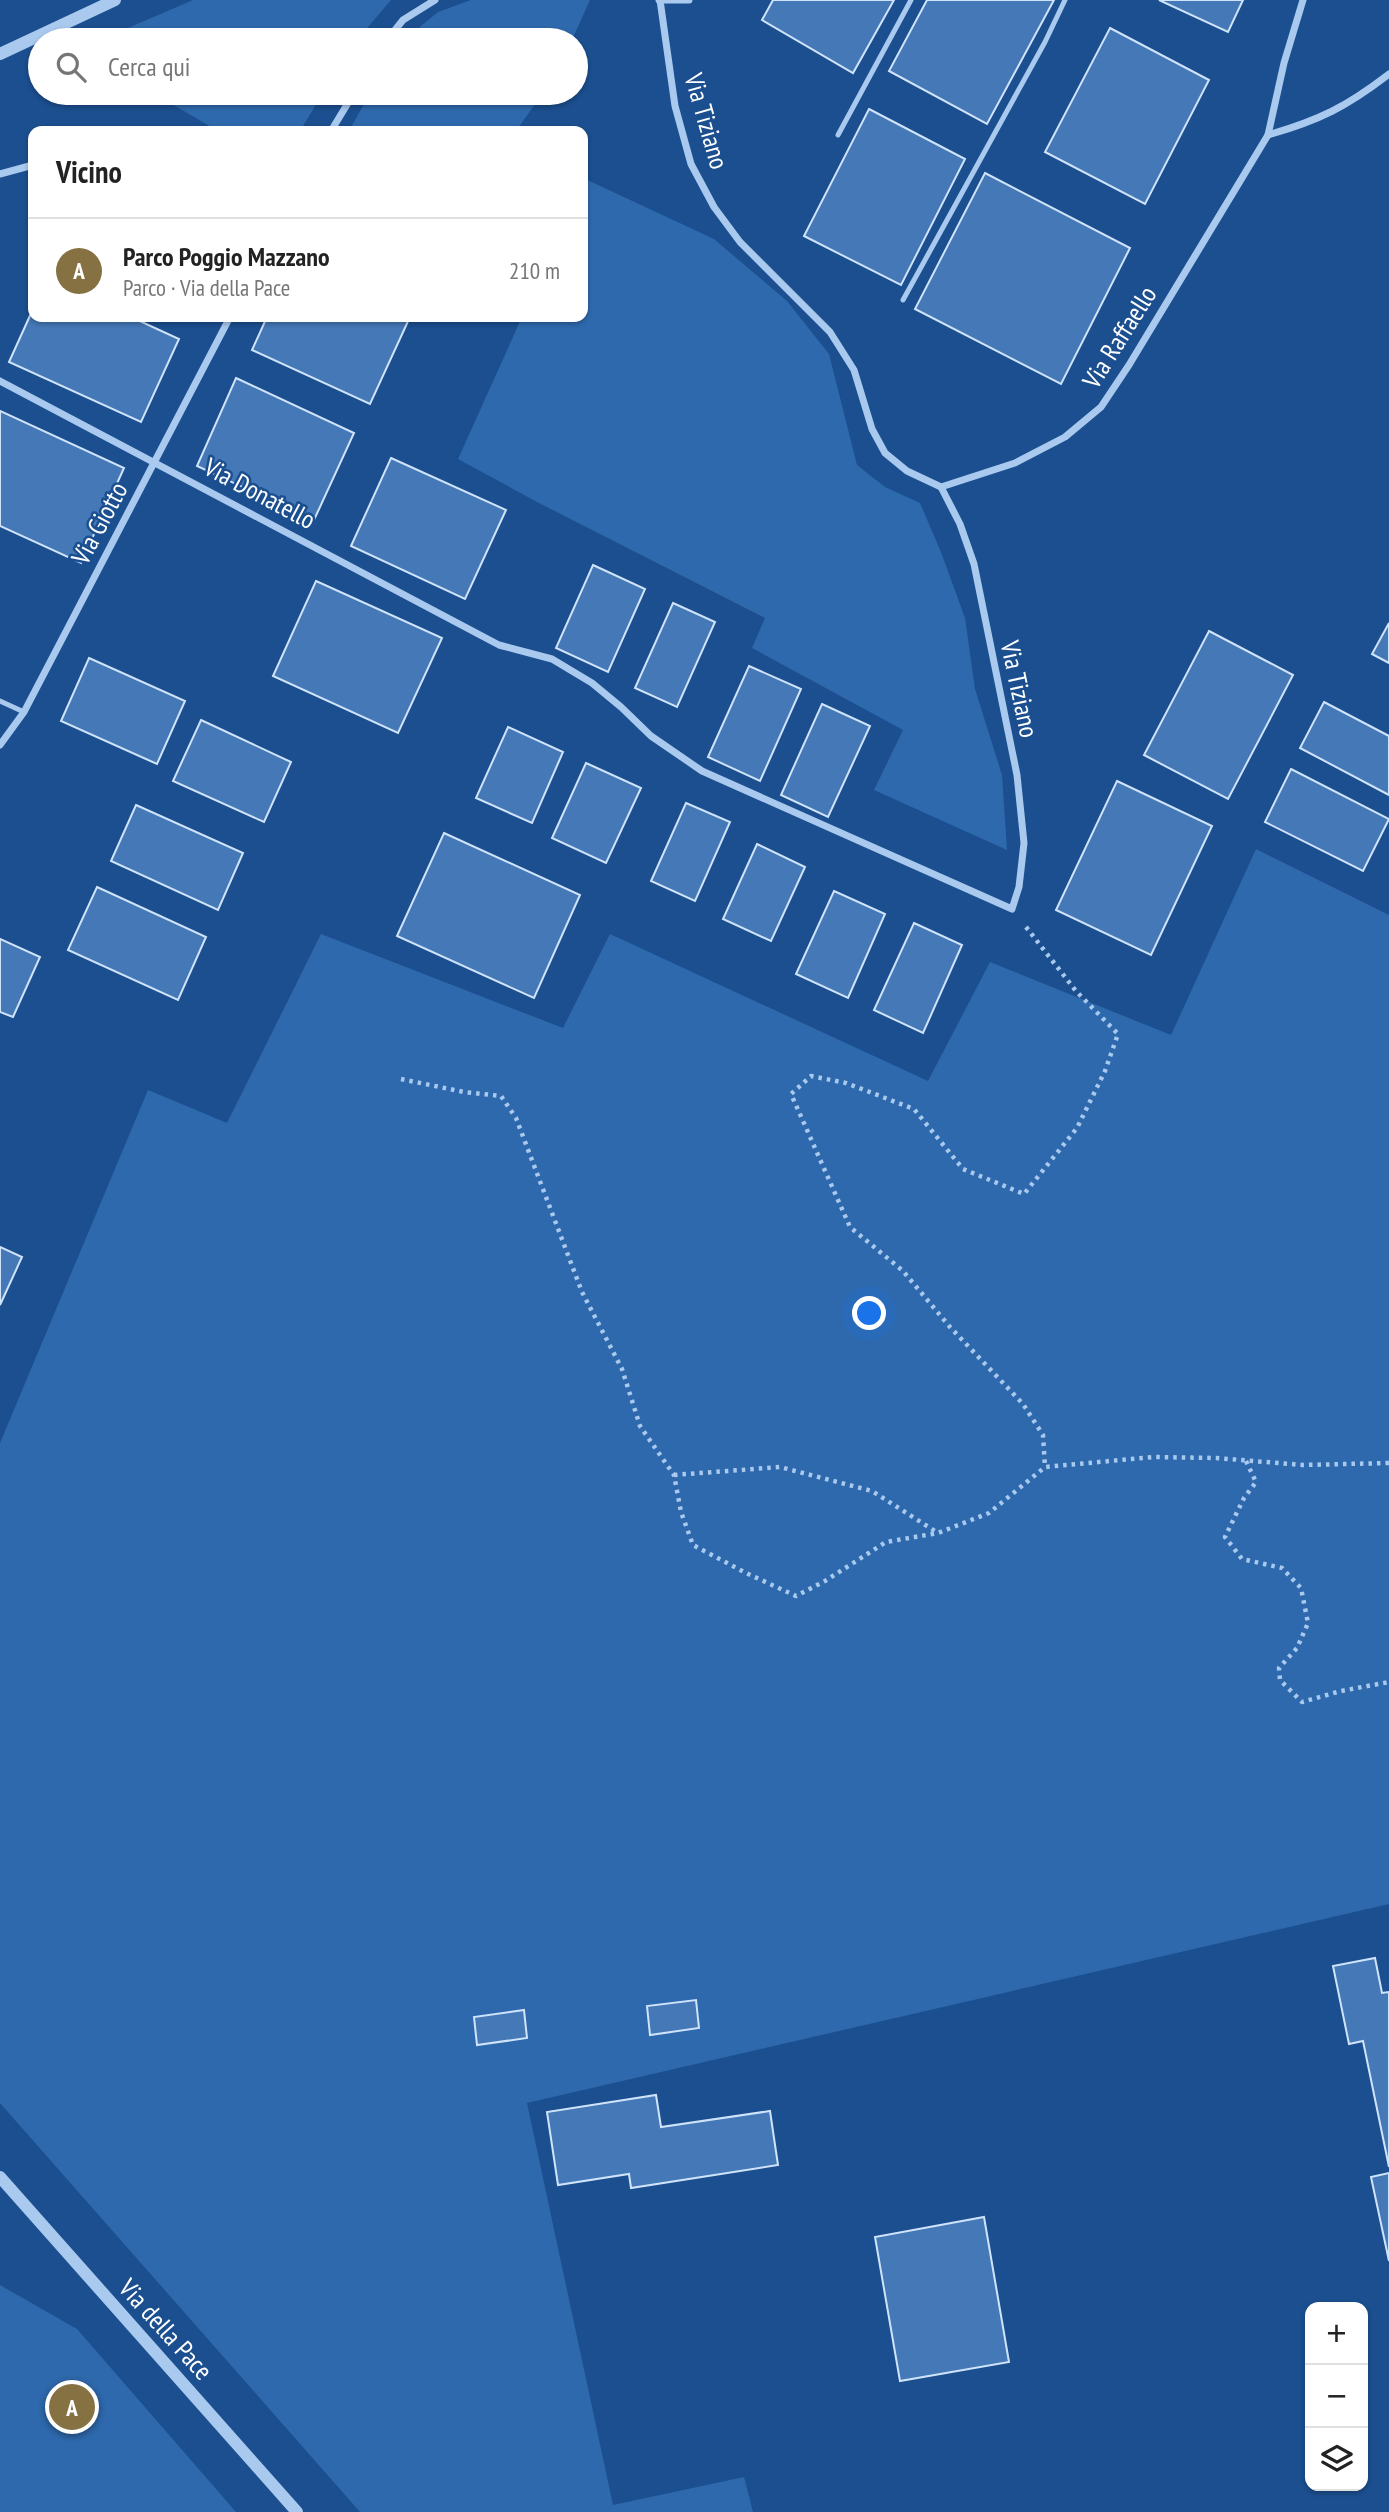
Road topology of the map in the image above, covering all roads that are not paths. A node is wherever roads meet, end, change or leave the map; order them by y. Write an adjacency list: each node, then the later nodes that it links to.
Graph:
1 (115, 0): 8 (street)
2 (435, 0): 9 (street)
3 (660, 0): 4 (street); 23 (street, Via Tiziano)
4 (689, 0)
5 (911, 0): 15 (lane)
6 (1065, 0): 19 (lane)
7 (1303, 0): 16 (street, Via Raffaello)
8 (55, 28)
9 (396, 28)
10 (28, 41): 11 (street)
11 (0, 54)
12 (1389, 74): 16 (street)
13 (347, 105): 14 (street)
14 (334, 126)
15 (838, 135)
16 (1268, 135): 23 (street, Via Raffaello)
17 (28, 166): 18 (street)
18 (0, 174)
19 (903, 300)
20 (227, 322): 22 (street, Via Giotto)
21 (0, 381): 22 (street, Via Donatello)
22 (156, 461): 25 (street, Via Giotto); 27 (street, Via Donatello)
23 (941, 487): 27 (street, Via Tiziano)
24 (0, 701): 25 (lane)
25 (24, 712): 26 (street, Via Giotto)
26 (0, 745)
27 (1012, 909)
28 (0, 2177): 29 (street, Via della Pace)
29 (297, 2512)

